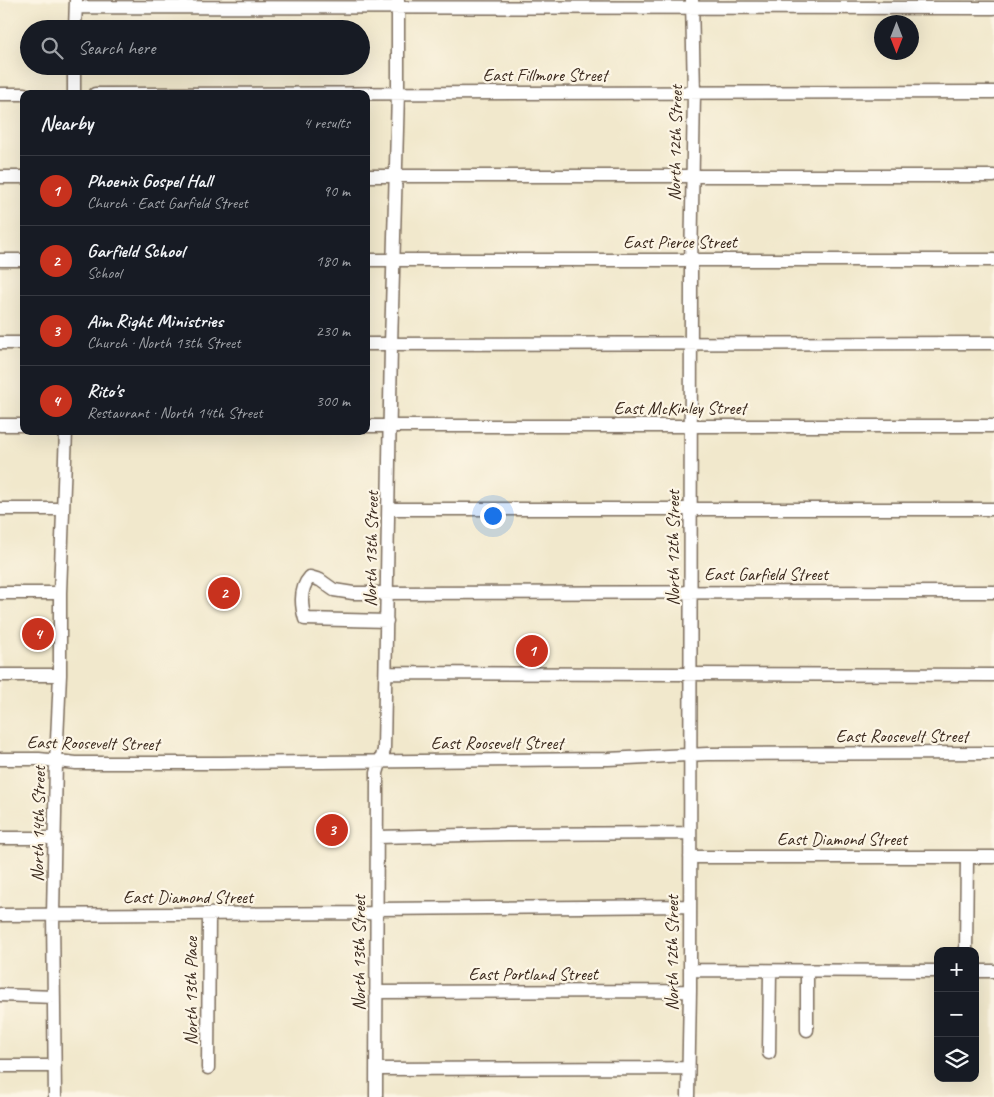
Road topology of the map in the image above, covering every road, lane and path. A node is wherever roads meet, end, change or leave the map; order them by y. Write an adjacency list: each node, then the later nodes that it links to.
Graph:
1 (76, 3): 2 (street); 5 (street)
2 (398, 4): 3 (street); 10 (street, North 13th Street)
3 (692, 4): 4 (street); 11 (street, North 12th Street)
4 (994, 8)
5 (75, 20)
6 (74, 75): 7 (street)
7 (74, 90)
8 (994, 92): 11 (street, East Fillmore Street)
9 (370, 93): 10 (street, East Fillmore Street)
10 (398, 93): 11 (street, East Fillmore Street); 14 (street, North 13th Street)
11 (694, 93): 15 (street, North 12th Street)
12 (0, 94): 13 (street)
13 (20, 94)
14 (394, 175): 15 (street); 16 (street); 23 (street, North 13th Street)
15 (693, 175): 17 (street); 24 (street, North 12th Street)
16 (370, 176)
17 (994, 176)
18 (0, 177): 19 (street)
19 (20, 177)
20 (0, 260): 21 (street)
21 (20, 260)
22 (370, 260): 23 (street, East Pierce Street)
23 (392, 260): 24 (street, East Pierce Street); 30 (street, North 13th Street)
24 (692, 260): 25 (street, East Pierce Street); 31 (street, North 12th Street)
25 (994, 260)
26 (0, 343): 27 (street)
27 (20, 343)
28 (994, 343): 31 (street)
29 (370, 344): 30 (street)
30 (390, 344): 31 (street); 36 (street, North 13th Street)
31 (691, 344): 34 (street, North 12th Street)
32 (0, 425): 33 (street)
33 (20, 425)
34 (691, 425): 36 (street, East McKinley Street); 37 (street, East McKinley Street); 43 (street, North 12th Street)
35 (370, 426): 36 (street, East McKinley Street)
36 (390, 426): 42 (street, North 13th Street)
37 (994, 426)
38 (66, 435): 41 (street, North 14th Street)
39 (994, 508): 43 (street)
40 (0, 509): 41 (street)
41 (63, 509): 47 (street, North 14th Street)
42 (389, 509): 43 (street); 48 (street, North 13th Street)
43 (691, 509): 44 (street, North 12th Street)
44 (691, 591): 45 (street, East Garfield Street); 48 (street, East Garfield Street); 53 (street, North 12th Street)
45 (994, 592)
46 (0, 593): 47 (street)
47 (60, 593): 52 (street, North 14th Street)
48 (388, 593): 49 (street, North 13th Street); 49 (street, East Garfield Street)
49 (387, 621): 50 (street, North 13th Street)
50 (386, 673): 53 (street); 58 (street, North 13th Street)
51 (0, 675): 52 (street)
52 (60, 675): 59 (street, North 14th Street)
53 (690, 675): 54 (street); 56 (street, North 12th Street)
54 (994, 675)
55 (994, 753): 56 (street, East Roosevelt Street)
56 (690, 755): 58 (street, East Roosevelt Street); 60 (street, North 12th Street)
57 (0, 759): 59 (street, East Roosevelt Street)
58 (380, 761): 59 (street, East Roosevelt Street); 63 (street, North 13th Street)
59 (56, 762): 62 (street, North 14th Street)
60 (690, 834): 63 (street); 64 (street, North 12th Street)
61 (0, 838): 62 (street)
62 (55, 838): 71 (street, North 14th Street)
63 (377, 838): 68 (street, North 13th Street)
64 (690, 857): 65 (street, East Diamond Street); 67 (street, North 12th Street)
65 (967, 857): 66 (street, East Diamond Street); 72 (street)
66 (994, 857)
67 (690, 906): 68 (street, East Diamond Street); 73 (street, North 12th Street)
68 (377, 911): 69 (street, East Diamond Street); 80 (street, North 13th Street)
69 (209, 914): 71 (street, East Diamond Street); 87 (street, North 13th Place)
70 (0, 915): 71 (street, East Diamond Street)
71 (53, 915): 82 (street, North 14th Street)
72 (966, 947)
73 (690, 970): 74 (street); 79 (street, North 12th Street)
74 (770, 971): 75 (street); 84 (street)
75 (808, 971): 76 (street); 83 (street)
76 (934, 971)
77 (979, 971): 78 (street)
78 (994, 972)
79 (690, 991): 80 (street, East Portland Street); 88 (street, North 12th Street)
80 (376, 992): 89 (street, North 13th Street)
81 (0, 995): 82 (street)
82 (54, 997): 86 (street, North 14th Street)
83 (807, 1030)
84 (769, 1053)
85 (0, 1066): 86 (street)
86 (55, 1066): 90 (street, North 14th Street)
87 (208, 1068)
88 (688, 1068): 89 (street); 92 (street, North 12th Street)
89 (376, 1069): 91 (street, North 13th Street)
90 (55, 1097)
91 (376, 1097)
92 (688, 1097)

